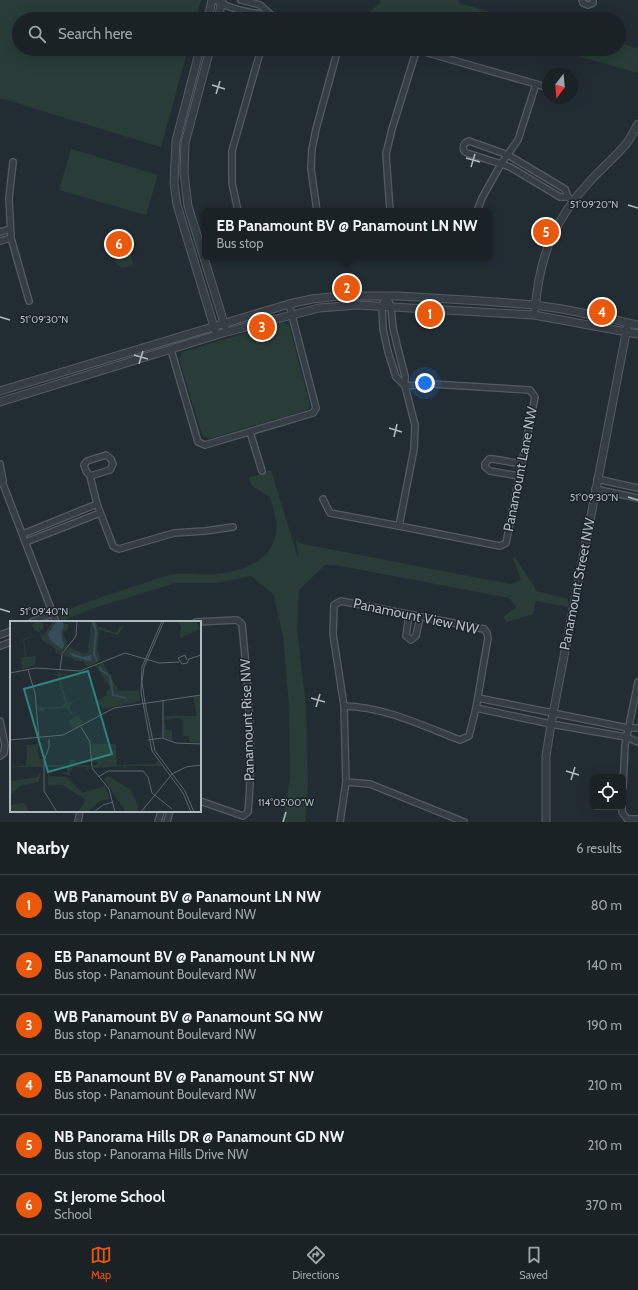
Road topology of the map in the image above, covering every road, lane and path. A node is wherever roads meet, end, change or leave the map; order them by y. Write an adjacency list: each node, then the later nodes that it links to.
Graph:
1 (212, 0): 6 (street)
2 (241, 0): 9 (street)
3 (582, 0): 4 (street)
4 (593, 0)
5 (220, 1): 7 (street); 8 (street)
6 (209, 12)
7 (219, 12)
8 (252, 12)
9 (266, 12)
10 (198, 56): 44 (street)
11 (208, 56): 31 (street)
12 (259, 56): 23 (street)
13 (336, 56): 24 (street)
14 (415, 56): 25 (street)
15 (438, 56): 16 (street)
16 (536, 84): 17 (street); 19 (street)
17 (542, 86)
18 (638, 124): 22 (street)
19 (508, 155): 21 (street); 21 (street); 22 (street)
20 (13, 162): 27 (street)
21 (501, 164): 22 (street); 26 (street)
22 (570, 199): 36 (street)
23 (237, 208)
24 (317, 208)
25 (390, 208)
26 (479, 208)
27 (10, 230): 28 (street); 29 (street)
28 (0, 232)
29 (11, 238): 30 (street); 34 (street)
30 (0, 241)
31 (202, 252)
32 (205, 260): 41 (street)
33 (386, 296): 35 (street); 36 (street); 37 (street); 38 (street)
34 (29, 301)
35 (289, 304): 39 (street); 41 (street)
36 (535, 305): 40 (street); 42 (street)
37 (382, 306): 38 (street); 39 (street); 53 (street)
38 (392, 306): 40 (street); 53 (street)
39 (292, 314): 45 (street); 56 (street)
40 (534, 315): 46 (street)
41 (224, 323): 44 (street); 45 (street)
42 (628, 323): 43 (street); 46 (street, Panamount Street NW)
43 (638, 325)
44 (214, 326): 48 (street); 49 (street)
45 (227, 332): 48 (street)
46 (626, 332): 47 (street); 62 (street, Panamount Street NW)
47 (638, 334)
48 (217, 335): 50 (street)
49 (168, 340): 50 (street); 51 (street)
50 (171, 350): 52 (street); 56 (street)
51 (103, 359): 52 (street); 54 (street)
52 (106, 370): 55 (street)
53 (404, 386): 58 (street, Panamount Lane NW); 69 (street)
54 (0, 391)
55 (0, 402)
56 (250, 432): 59 (street)
57 (0, 464): 63 (street)
58 (522, 464): 61 (street, Panamount Lane NW); 61 (street)
59 (262, 471)
60 (90, 476): 60 (street); 68 (street)
61 (519, 476): 69 (street, Panamount Lane NW)
62 (597, 479): 64 (street); 65 (street, Panamount Street NW)
63 (1, 481): 71 (street)
64 (638, 488)
65 (595, 489): 66 (street); 87 (street, Panamount Street NW)
66 (638, 498)
67 (322, 499): 69 (street)
68 (99, 509): 70 (street); 71 (street); 72 (street)
69 (399, 526)
70 (233, 527)
71 (23, 534): 72 (street)
72 (26, 542): 73 (street)
73 (53, 613): 76 (street); 77 (street)
74 (410, 615): 75 (street, Panamount View NW); 75 (street); 85 (street, Panamount View NW)
75 (420, 617): 84 (street, Panamount View NW)
76 (34, 621)
77 (56, 621)
78 (201, 622): 97 (street, Panamount Rise NW)
79 (10, 630): 80 (street)
80 (0, 635)
81 (10, 642): 82 (street)
82 (0, 646)
83 (638, 682): 90 (street)
84 (478, 698): 86 (street, Panamount View NW); 87 (street)
85 (344, 706): 86 (street, Panamount View NW); 96 (street, Panamount View NW)
86 (476, 708): 89 (street)
87 (553, 713): 89 (street, Panamount Street NW); 90 (street)
88 (0, 721): 94 (street)
89 (551, 724): 92 (street); 108 (street, Panamount Street NW)
90 (628, 728): 91 (street); 92 (street)
91 (638, 728)
92 (626, 737): 93 (street); 95 (street)
93 (638, 742)
94 (0, 756)
95 (624, 774)
96 (346, 782): 106 (street, Panamount View NW); 107 (street)
97 (201, 801)
98 (622, 810): 102 (street)
99 (80, 812): 103 (street)
100 (161, 812): 104 (street)
101 (170, 812): 105 (street)
102 (638, 819)
103 (78, 822)
104 (158, 822)
105 (167, 822)
106 (340, 822)
107 (464, 822)
108 (546, 822)

